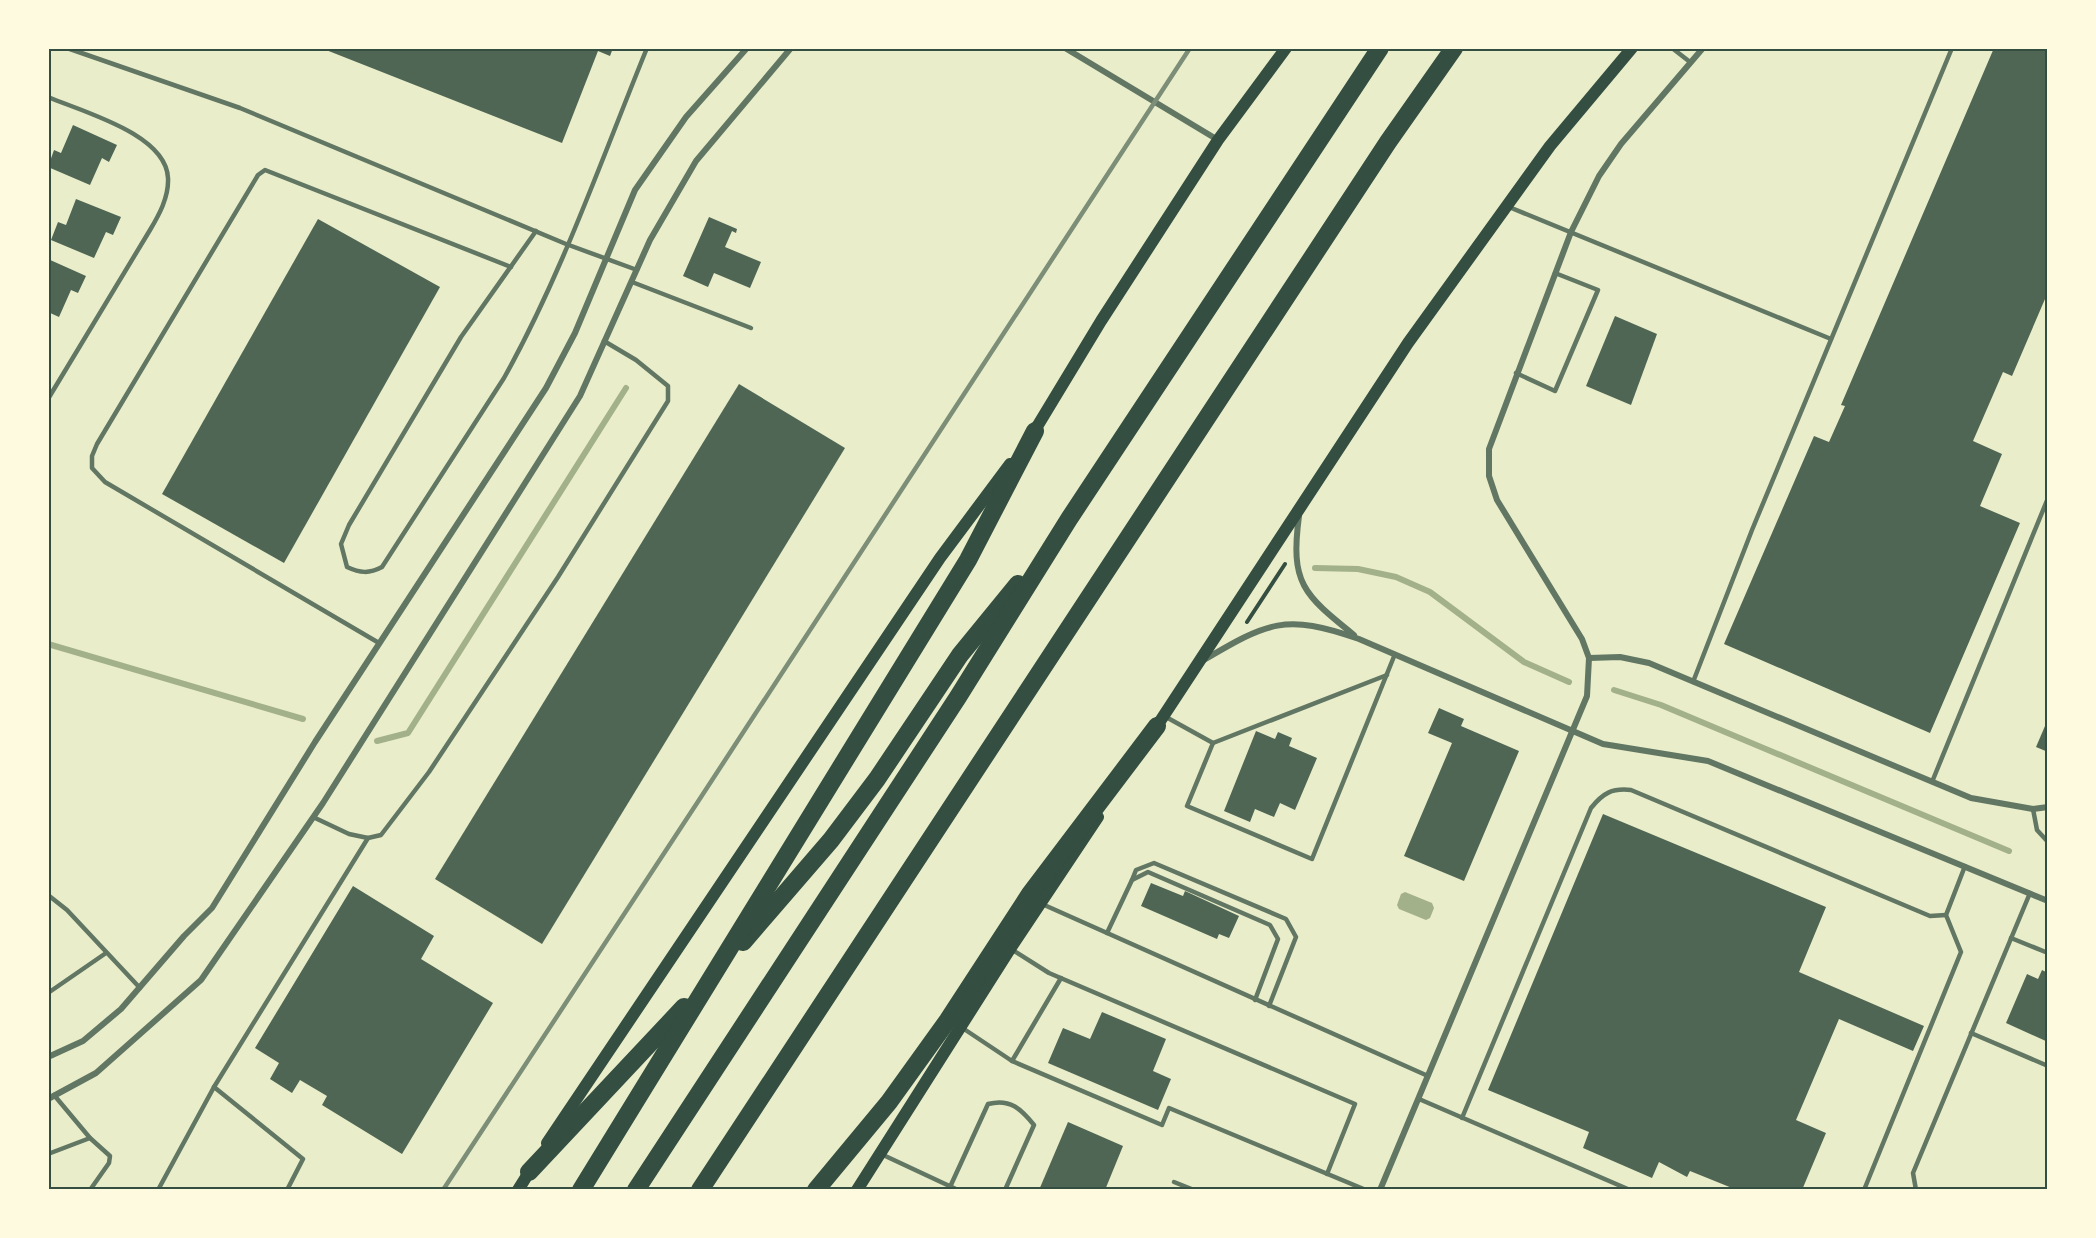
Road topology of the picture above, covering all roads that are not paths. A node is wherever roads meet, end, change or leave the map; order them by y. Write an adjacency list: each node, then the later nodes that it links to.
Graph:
1 (67, 48): 17 (lane)
2 (647, 48): 19 (lane)
3 (747, 48): 20 (street)
4 (791, 48): 22 (street)
5 (1065, 48): 15 (street)
6 (1286, 48): 15 (main road)
7 (1380, 48): 33 (highway)
8 (1454, 48): 91 (highway)
9 (1632, 48): 16 (main road)
10 (1672, 48): 13 (lane)
11 (1702, 48): 13 (street)
12 (1952, 48): 26 (lane)
13 (1690, 62): 18 (street)
14 (48, 97): 29 (lane)
15 (1218, 140): 30 (main road)
16 (1507, 206): 18 (lane); 32 (main road)
17 (536, 231): 19 (lane); 21 (lane)
18 (1571, 232): 23 (street); 26 (lane)
19 (566, 244): 20 (lane); 21 (lane)
20 (605, 257): 22 (lane); 35 (street)
21 (511, 267): 35 (lane)
22 (637, 270): 24 (street)
23 (1556, 273): 28 (street); 28 (lane)
24 (632, 282): 25 (lane); 27 (street)
25 (751, 328)
26 (1831, 339): 40 (lane)
27 (604, 340): 47 (street); 48 (lane)
28 (1516, 374): 37 (street)
29 (48, 399)
30 (1035, 431): 80 (main road); 89 (highway)
31 (2048, 498): 44 (lane)
32 (1300, 506): 34 (street); 38 (main road)
33 (1070, 519): 80 (highway); 90 (highway)
34 (1359, 639): 36 (street); 38 (street)
35 (379, 643): 63 (street)
36 (1395, 654): 39 (lane); 42 (street)
37 (1589, 658): 40 (street); 42 (street)
38 (1197, 665): 41 (main road)
39 (1387, 675): 43 (lane); 43 (lane)
40 (1693, 682): 44 (street)
41 (1160, 721): 43 (lane); 55 (main road); 92 (highway)
42 (1574, 732): 50 (street); 72 (street)
43 (1213, 743)
44 (1932, 782): 46 (street)
45 (2048, 807): 46 (street)
46 (2033, 809): 49 (lane)
47 (313, 817): 48 (lane); 74 (street)
48 (368, 838): 73 (lane)
49 (2048, 842)
50 (1965, 866): 52 (street); 56 (lane)
51 (1132, 880): 57 (lane); 65 (lane); 66 (lane)
52 (2030, 893): 54 (street); 58 (lane)
53 (48, 895): 60 (lane)
54 (2048, 901)
55 (1042, 904): 57 (lane); 59 (main road)
56 (1946, 915): 76 (lane); 100 (lane)
57 (1107, 933): 65 (lane)
58 (2011, 938): 61 (lane); 68 (lane)
59 (1010, 949): 62 (lane); 67 (main road)
60 (106, 953): 63 (lane); 64 (lane)
61 (2048, 953)
62 (1060, 978): 70 (lane); 81 (lane)
63 (140, 988): 69 (street)
64 (48, 993)
65 (1255, 1000): 66 (lane)
66 (1269, 1006): 72 (lane)
67 (961, 1027): 70 (lane); 78 (main road)
68 (1971, 1033): 71 (lane); 101 (lane)
69 (48, 1057)
70 (1012, 1061): 81 (lane)
71 (2048, 1066)
72 (1428, 1076): 75 (street)
73 (214, 1087): 86 (lane); 87 (lane)
74 (51, 1097): 77 (lane)
75 (1419, 1099): 76 (lane); 98 (street)
76 (1462, 1118): 99 (lane)
77 (90, 1138): 79 (lane); 85 (lane)
78 (880, 1153): 83 (lane); 93 (main road)
79 (48, 1154)
80 (529, 1172): 88 (main road)
81 (1327, 1174): 97 (lane)
82 (1174, 1182): 84 (lane)
83 (950, 1186): 94 (lane); 95 (lane)
84 (1186, 1188): 96 (lane)
85 (90, 1190)
86 (158, 1190)
87 (287, 1190)
88 (518, 1190)
89 (581, 1190)
90 (636, 1190)
91 (700, 1190)
92 (816, 1190)
93 (857, 1190)
94 (958, 1190)
95 (1005, 1190)
96 (1194, 1190)
97 (1366, 1190)
98 (1380, 1190)
99 (1630, 1190)
100 (1864, 1190)
101 (1916, 1190)

